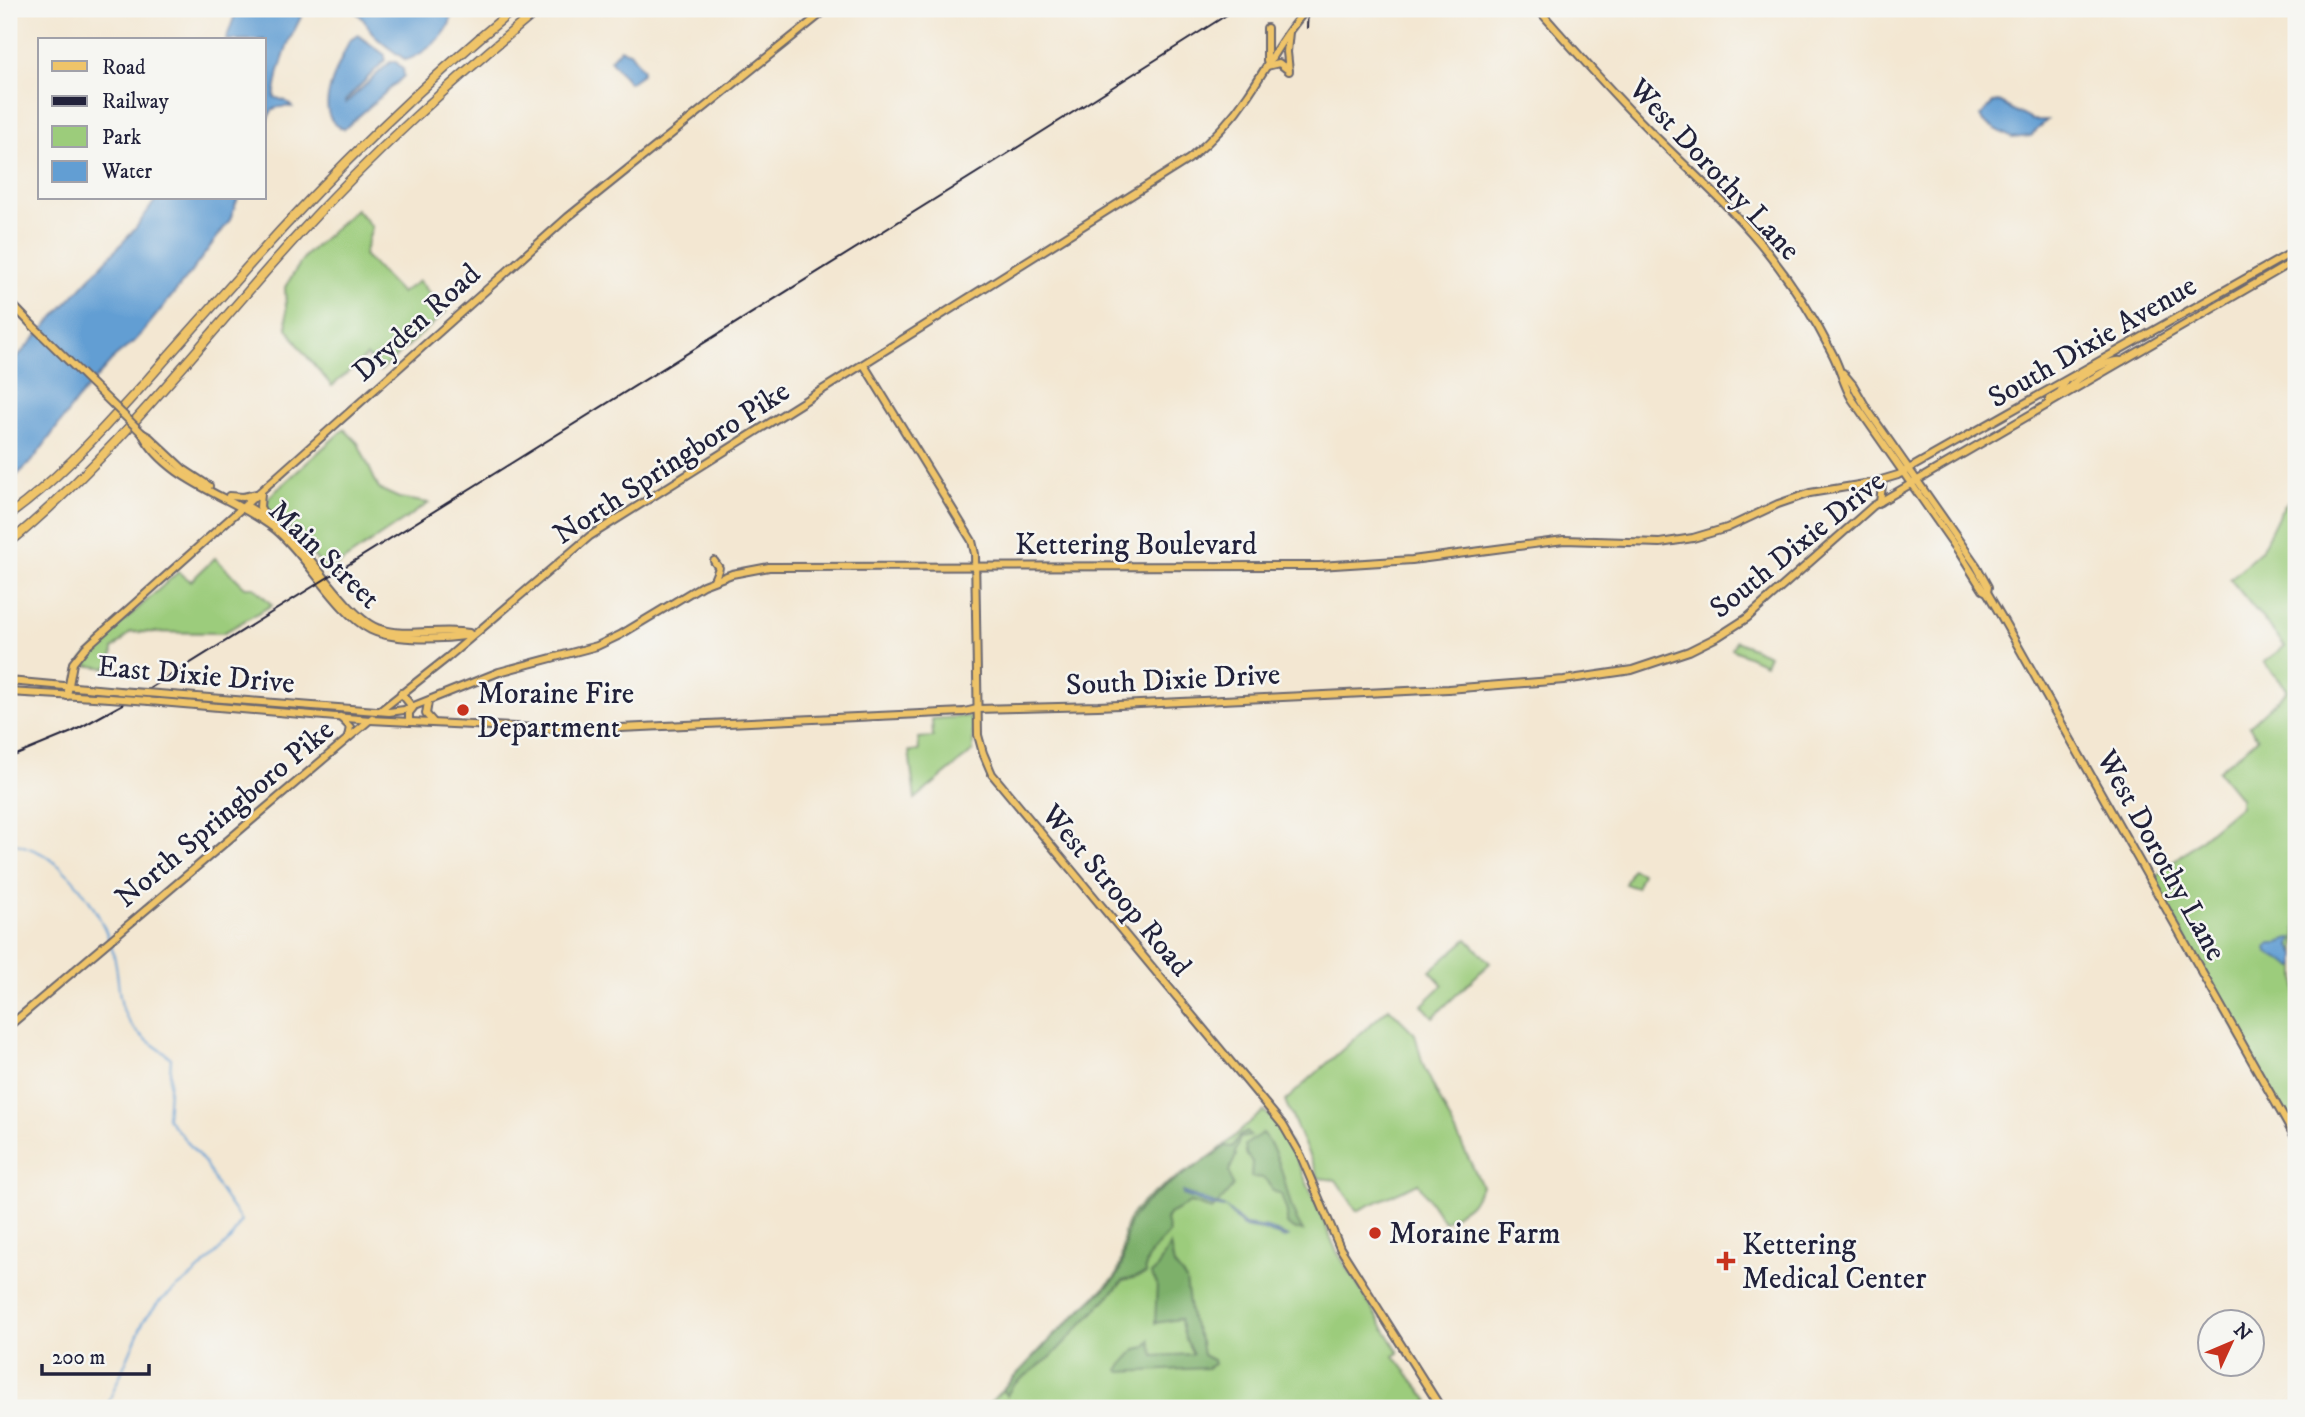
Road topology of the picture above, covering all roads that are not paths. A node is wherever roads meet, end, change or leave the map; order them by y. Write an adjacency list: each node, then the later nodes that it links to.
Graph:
1 (514, 9): 34 (highway)
2 (539, 9): 37 (highway)
3 (827, 9): 28 (main road, Dryden Road)
4 (1538, 9): 13 (main road, West Dorothy Lane)
5 (1306, 11): 7 (main road, North Springboro Pike)
6 (1268, 28): 8 (main road)
7 (1290, 29): 8 (main road, North Springboro Pike); 8 (main road)
8 (1265, 67): 12 (main road, North Springboro Pike)
9 (2296, 250): 14 (main road, South Dixie Avenue)
10 (2296, 260): 16 (main road, South Dixie Avenue)
11 (9, 301): 31 (main road, Main Street, bridge)
12 (864, 365): 39 (main road, West Stroop Road); 42 (main road, North Springboro Pike)
13 (1841, 372): 21 (main road, West Dorothy Lane); 22 (main road, West Dorothy Lane)
14 (2065, 383): 15 (main road, South Dixie Avenue); 16 (main road)
15 (2031, 402): 16 (main road); 17 (main road, South Dixie Avenue)
16 (2049, 404): 19 (main road, South Dixie Avenue)
17 (2013, 412): 18 (main road, South Dixie Avenue); 19 (main road)
18 (1990, 425): 20 (main road); 23 (main road, South Dixie Avenue)
19 (1998, 433): 20 (main road, South Dixie Avenue)
20 (1962, 453): 26 (main road, South Dixie Avenue)
21 (1902, 458): 23 (main road); 24 (main road, West Dorothy Lane)
22 (1894, 460): 24 (main road, West Dorothy Lane); 25 (main road)
23 (1924, 461): 24 (main road, South Dixie Avenue)
24 (1906, 471): 25 (main road, Kettering Boulevard); 26 (main road, West Dorothy Lane)
25 (1885, 479): 27 (main road, Kettering Boulevard)
26 (1914, 482): 29 (main road, West Dorothy Lane); 30 (main road, South Dixie Drive); 41 (main road, West Dorothy Lane)
27 (1871, 483): 32 (main road); 39 (main road, Kettering Boulevard)
28 (260, 492): 31 (main road); 33 (main road, Dryden Road); 35 (main road)
29 (1916, 493): 30 (main road); 41 (main road, West Dorothy Lane)
30 (1894, 494): 32 (main road, South Dixie Drive)
31 (227, 498): 33 (main road, Main Street); 36 (main road)
32 (1880, 502): 52 (main road, South Dixie Drive)
33 (244, 507): 35 (main road, Main Street); 36 (main road, Dryden Road); 43 (main road, Main Street)
34 (9, 514)
35 (266, 517): 42 (main road, Main Street)
36 (229, 521): 46 (main road, Dryden Road)
37 (9, 544)
38 (714, 561): 40 (main road)
39 (975, 567): 40 (main road, Kettering Boulevard); 52 (main road, West Stroop Road)
40 (714, 580): 50 (main road, Kettering Boulevard)
41 (1987, 592): 60 (main road, West Dorothy Lane)
42 (474, 635): 43 (main road, Main Street); 44 (main road, North Springboro Pike)
43 (423, 637): 44 (main road)
44 (452, 653): 48 (main road, North Springboro Pike)
45 (9, 681): 46 (main road, East Dixie Drive)
46 (69, 686): 49 (main road, Dryden Road); 53 (main road, East Dixie Drive, bridge)
47 (9, 692): 49 (main road, East Dixie Drive)
48 (401, 693): 51 (main road); 53 (main road, North Springboro Pike)
49 (67, 696): 54 (main road, East Dixie Drive, bridge)
50 (428, 702): 51 (main road, Kettering Boulevard); 57 (main road)
51 (413, 708): 53 (main road, Kettering Boulevard); 56 (main road)
52 (977, 709): 57 (main road, South Dixie Drive); 61 (main road, West Stroop Road)
53 (379, 711): 55 (main road, North Springboro Pike)
54 (338, 716): 55 (main road, East Dixie Drive); 58 (main road)
55 (370, 719): 56 (main road, South Dixie Drive); 58 (main road, North Springboro Pike)
56 (409, 722): 57 (main road, South Dixie Drive)
57 (434, 723)
58 (348, 738): 59 (main road, North Springboro Pike)
59 (9, 1026)
60 (2296, 1139)
61 (1441, 1408)

